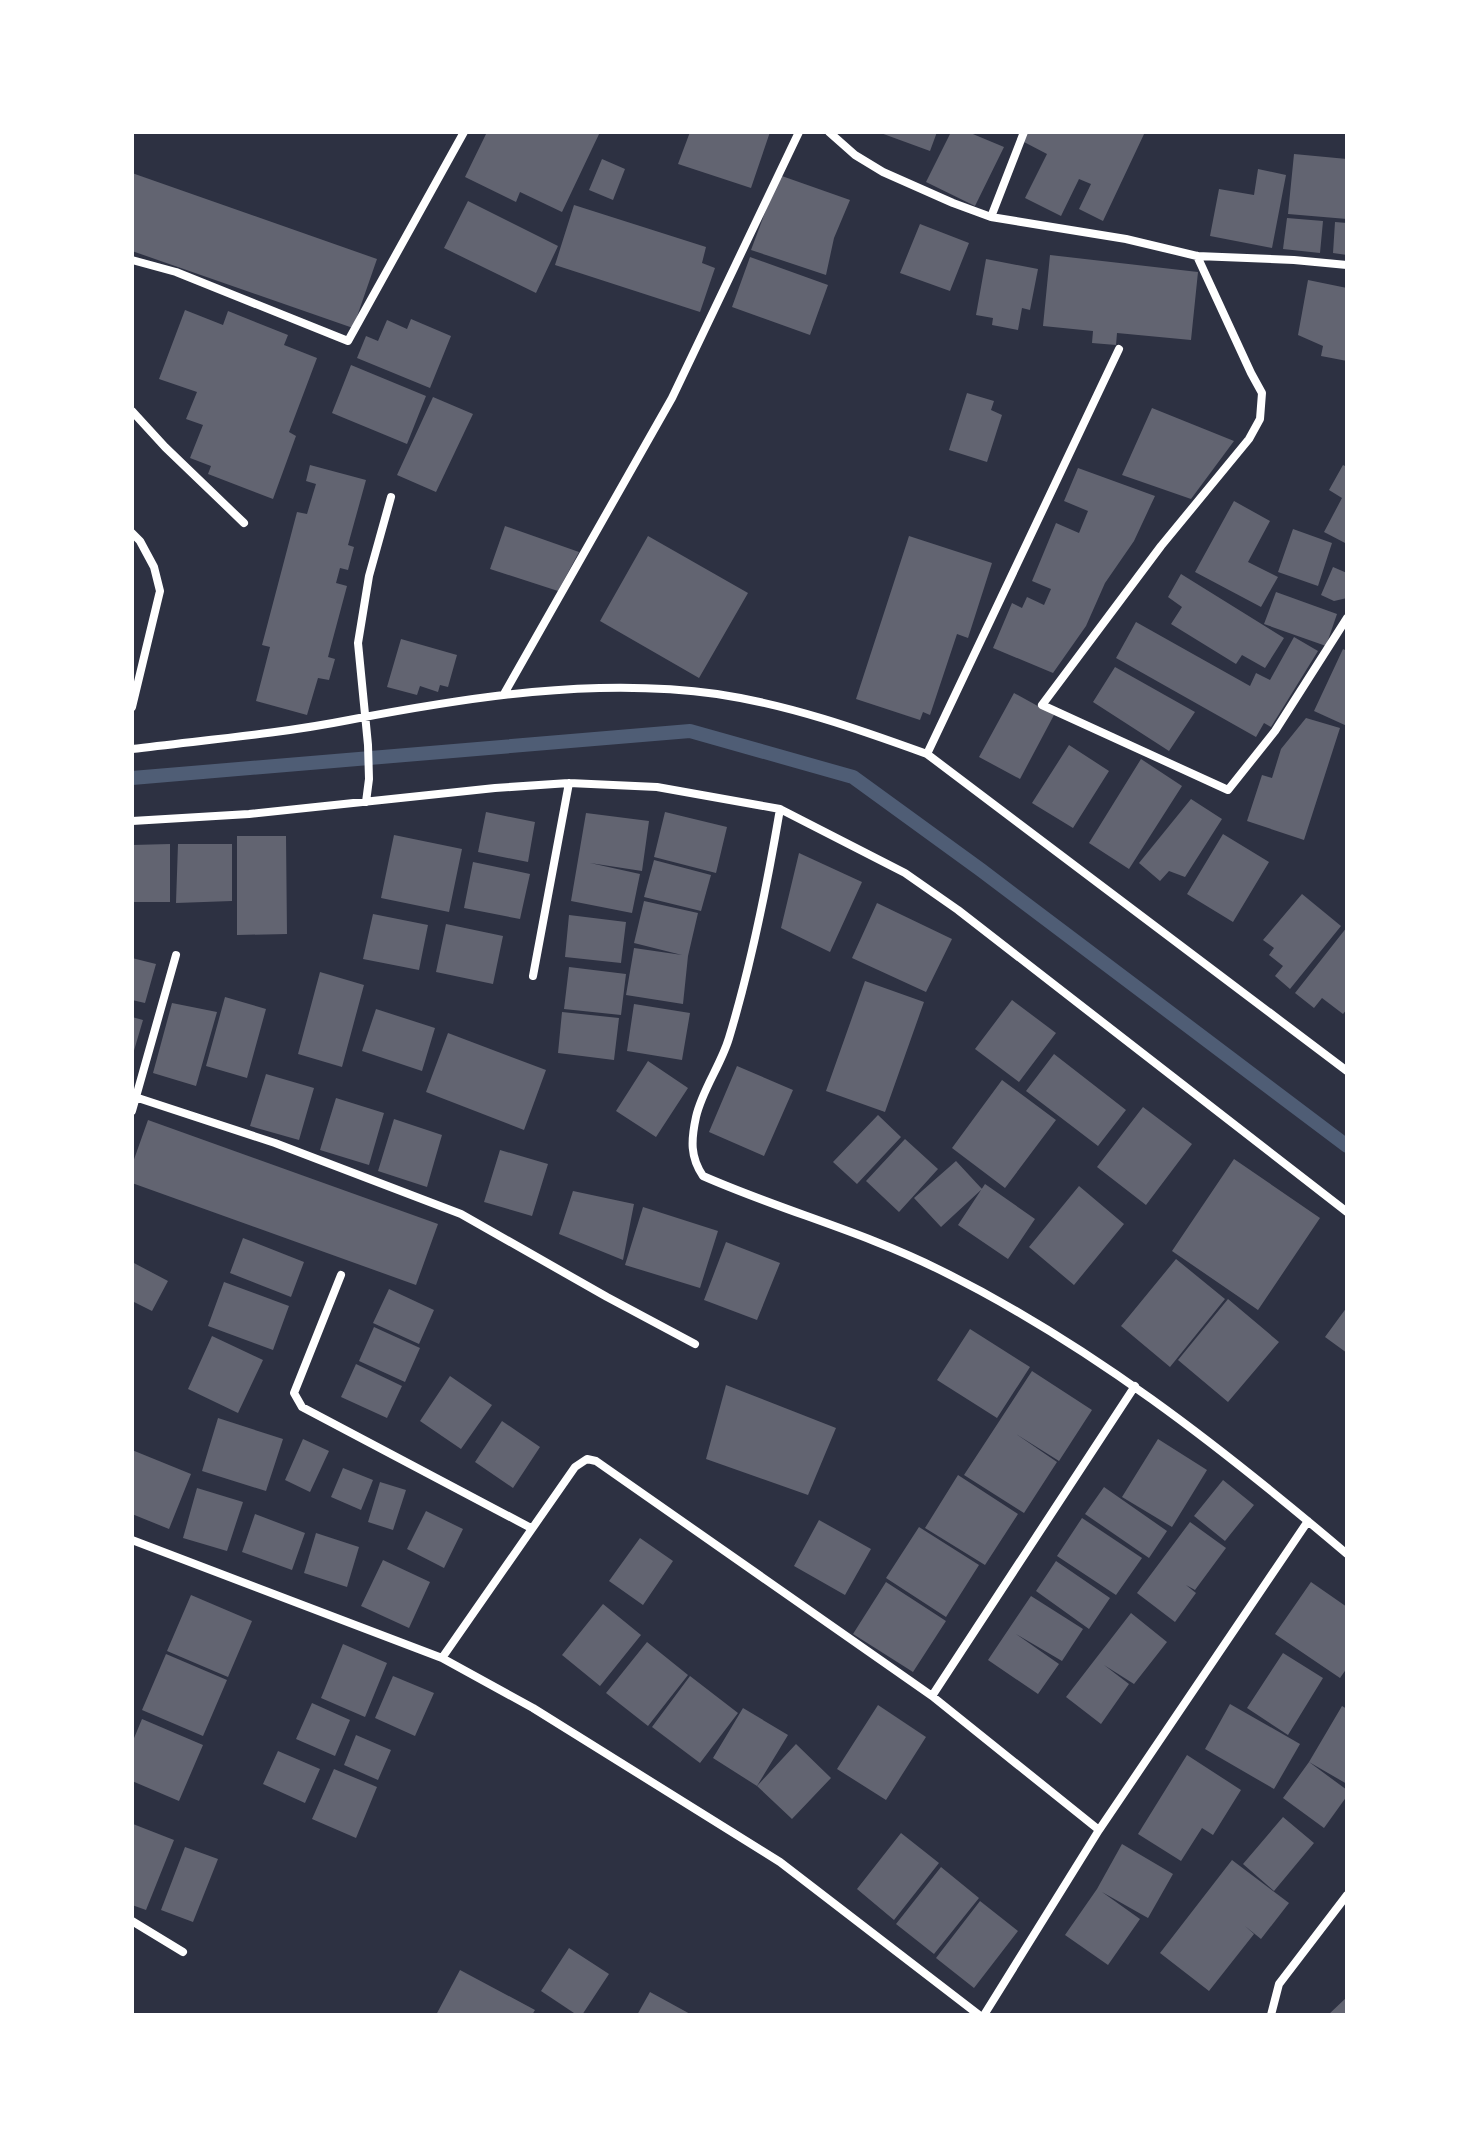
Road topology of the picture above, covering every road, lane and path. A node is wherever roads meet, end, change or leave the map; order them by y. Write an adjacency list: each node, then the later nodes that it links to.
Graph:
1 (464, 132): 7 (street)
2 (799, 132): 15 (street)
3 (829, 132): 5 (street)
4 (1024, 132): 5 (street)
5 (991, 217): 6 (street)
6 (1197, 256): 8 (street); 14 (street)
7 (132, 260)
8 (1347, 265)
9 (1119, 349): 19 (street)
10 (132, 411): 12 (street)
11 (391, 497): 17 (street)
12 (244, 523)
13 (132, 533): 16 (street)
14 (1347, 618)
15 (504, 694): 17 (street); 19 (street)
16 (132, 707)
17 (366, 715): 18 (street); 21 (street)
18 (132, 749)
19 (927, 754): 26 (street)
20 (569, 783): 21 (street); 22 (street); 25 (street)
21 (366, 802): 23 (street)
22 (780, 809): 29 (street); 32 (street)
23 (132, 821)
24 (176, 955): 27 (street)
25 (533, 976)
26 (1347, 1071)
27 (134, 1097): 28 (street); 31 (street)
28 (132, 1111)
29 (1347, 1212)
30 (341, 1275): 34 (street)
31 (695, 1344)
32 (1135, 1386): 33 (street); 38 (street)
33 (1308, 1521): 36 (street); 39 (street)
34 (531, 1528): 37 (street); 38 (street)
35 (132, 1540): 37 (street)
36 (1347, 1554)
37 (442, 1658): 43 (street)
38 (932, 1696): 39 (street)
39 (1099, 1830): 43 (street)
40 (1347, 1895): 44 (street)
41 (132, 1921): 42 (street)
42 (183, 1952)
43 (982, 2015)
44 (1271, 2015)

